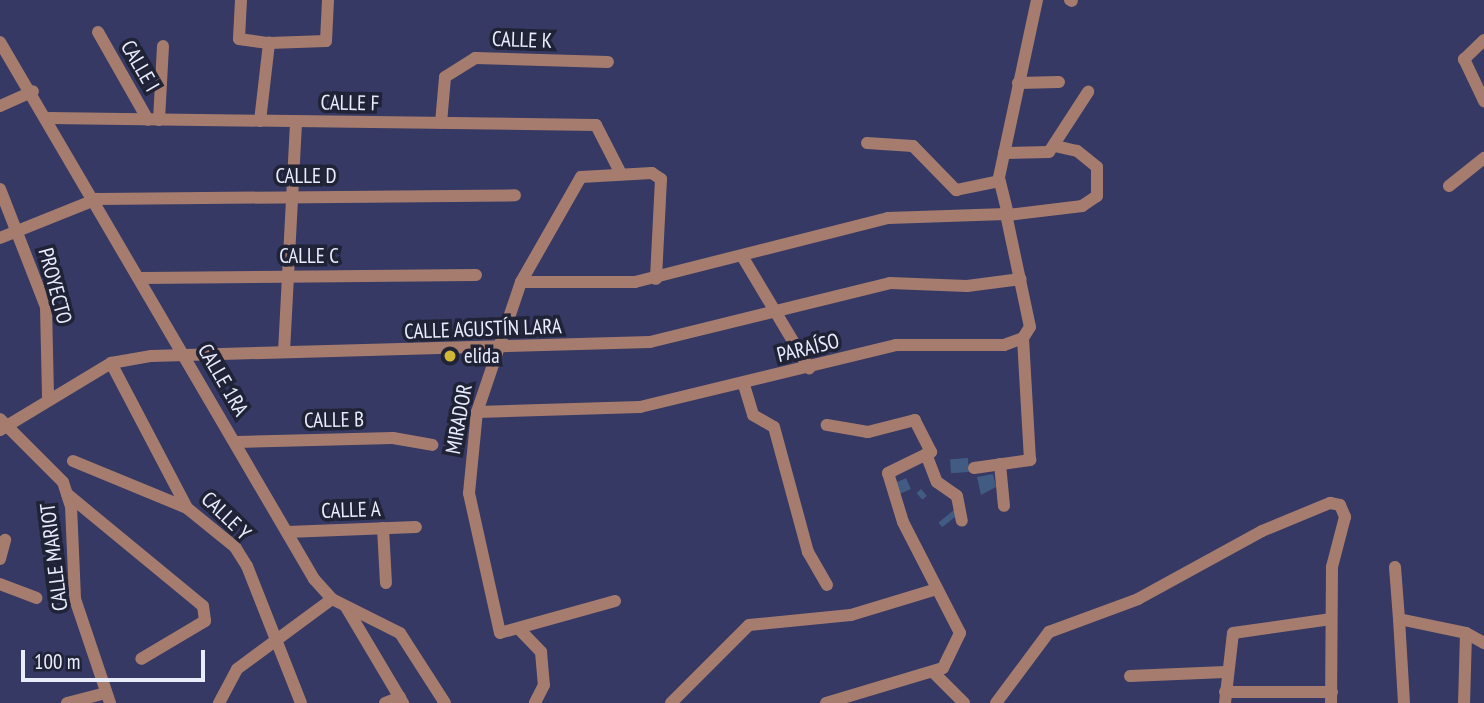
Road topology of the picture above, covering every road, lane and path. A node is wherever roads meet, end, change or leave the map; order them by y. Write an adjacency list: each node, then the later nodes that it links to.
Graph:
1 (241, 0): 7 (street)
2 (328, 0): 7 (street)
3 (1037, 0): 11 (street)
4 (98, 32): 17 (street, CALLE I)
5 (1484, 40): 14 (street)
6 (0, 42): 12 (street, CALLE 1RA)
7 (269, 43): 18 (street)
8 (163, 46): 17 (street)
9 (608, 62): 20 (street, CALLE K)
10 (1059, 82): 11 (street)
11 (1018, 83): 23 (street)
12 (33, 91): 15 (street); 16 (street, CALLE 1RA)
13 (1088, 92): 22 (street)
14 (1484, 101)
15 (0, 106)
16 (49, 118): 17 (street, CALLE F); 31 (street, CALLE 1RA)
17 (154, 120): 18 (street, CALLE F)
18 (260, 121): 19 (street, CALLE F)
19 (296, 121): 20 (street, CALLE F); 29 (street)
20 (441, 123): 25 (street, CALLE F)
21 (867, 143): 26 (street)
22 (1055, 146): 23 (street); 32 (street)
23 (1004, 153): 26 (street)
24 (1484, 158): 27 (street)
25 (620, 172): 39 (street, MIRADOR); 41 (street, MIRADOR)
26 (999, 181): 32 (street)
27 (1449, 186)
28 (0, 189): 33 (street, PROYECTO)
29 (293, 195): 30 (street, CALLE D); 31 (street, CALLE D); 36 (street)
30 (515, 195)
31 (97, 199): 33 (street); 38 (street, CALLE 1RA)
32 (1009, 216): 35 (street); 40 (street)
33 (19, 230): 34 (street); 50 (street, PROYECTO)
34 (0, 238)
35 (742, 256): 39 (street); 42 (street)
36 (285, 275): 37 (street, CALLE C); 38 (street, CALLE C); 45 (street)
37 (476, 275)
38 (141, 278): 46 (street, CALLE 1RA)
39 (656, 279): 41 (street)
40 (1021, 279): 42 (street, CALLE AGUSTÍN LARA); 43 (street)
41 (521, 282): 44 (street, MIRADOR)
42 (775, 314): 44 (street, CALLE AGUSTÍN LARA); 48 (street)
43 (1023, 338): 48 (street, PARAÍSO); 58 (street)
44 (494, 349): 45 (street, CALLE AGUSTÍN LARA); 51 (street, MIRADOR)
45 (284, 352): 46 (street, CALLE AGUSTÍN LARA)
46 (186, 354): 47 (street, CALLE AGUSTÍN LARA); 54 (street, CALLE 1RA)
47 (111, 363): 50 (street, CALLE AGUSTÍN LARA); 62 (street, CALLE Y)
48 (809, 368): 49 (street, PARAÍSO)
49 (744, 385): 51 (street, PARAÍSO); 72 (street)
50 (48, 397): 53 (street, CALLE AGUSTÍN LARA)
51 (477, 412): 80 (street, MIRADOR)
52 (827, 425): 56 (street)
53 (1, 426): 60 (street, CALLE MARIOT)
54 (236, 442): 55 (street, CALLE B); 66 (street, CALLE 1RA)
55 (432, 445)
56 (926, 454): 63 (street); 73 (street)
57 (73, 460): 62 (street)
58 (1000, 464): 59 (street); 61 (street)
59 (974, 467)
60 (67, 494): 84 (street); 89 (street, CALLE MARIOT)
61 (1004, 506)
62 (187, 508): 82 (street, CALLE Y)
63 (962, 521)
64 (416, 527): 65 (street, CALLE A)
65 (383, 528): 66 (street, CALLE A); 70 (street)
66 (287, 532): 75 (street, CALLE 1RA)
67 (5, 540): 68 (street)
68 (0, 559)
69 (1395, 567): 79 (street)
70 (386, 583)
71 (0, 584): 74 (street)
72 (827, 585)
73 (934, 590): 85 (street); 98 (street)
74 (36, 598)
75 (332, 599): 77 (street, CALLE 1RA); 82 (street)
76 (615, 601): 80 (street)
77 (345, 606): 91 (street); 96 (street, CALLE 1RA)
78 (1331, 619): 86 (street); 90 (street); 101 (street)
79 (1399, 619): 81 (street); 102 (street)
80 (519, 629): 97 (street)
81 (1466, 633): 83 (street); 103 (street)
82 (276, 642): 93 (street); 94 (street, CALLE Y)
83 (1484, 643)
84 (141, 659)
85 (933, 672): 99 (street); 100 (street)
86 (1225, 672): 87 (street); 88 (street)
87 (1130, 676)
88 (1225, 697): 90 (street)
89 (108, 698): 92 (street)
90 (1331, 698)
91 (401, 700): 95 (street)
92 (67, 703)
93 (219, 703)
94 (301, 703)
95 (385, 703)
96 (445, 703)
97 (535, 703)
98 (671, 703)
99 (826, 703)
100 (964, 703)
101 (996, 703)
102 (1404, 703)
103 (1464, 703)

